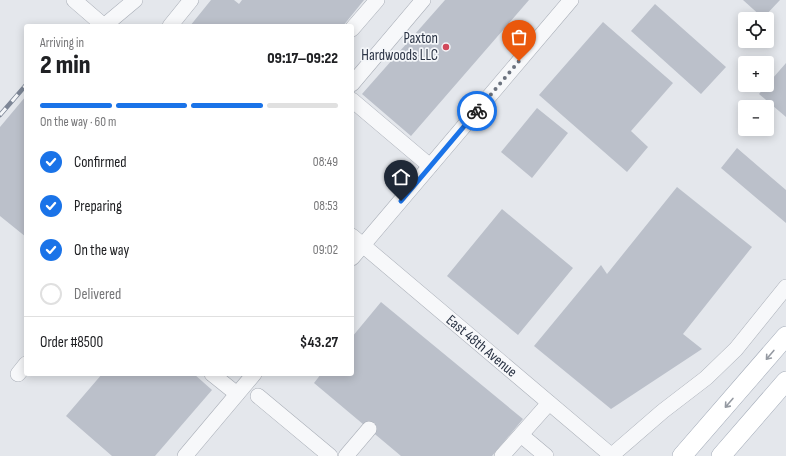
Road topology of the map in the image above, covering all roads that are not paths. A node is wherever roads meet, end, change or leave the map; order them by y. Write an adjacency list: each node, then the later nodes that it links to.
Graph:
1 (74, 0): 7 (street)
2 (135, 0): 8 (street)
3 (191, 0): 9 (street)
4 (377, 0): 10 (street)
5 (423, 0): 11 (street)
6 (571, 0): 13 (street)
7 (102, 24)
8 (106, 24)
9 (172, 24)
10 (354, 26)
11 (354, 82)
12 (354, 102): 13 (street)
13 (430, 166): 14 (street)
14 (358, 241): 15 (street); 23 (street, East 48th Avenue)
15 (354, 252)
16 (786, 287): 31 (street)
17 (786, 336): 32 (main road, one-way to 32)
18 (214, 376): 21 (street)
19 (252, 376): 21 (street)
20 (786, 381): 33 (main road)
21 (237, 394): 26 (street)
22 (258, 396): 27 (street)
23 (549, 403): 25 (street); 31 (street, East 48th Avenue)
24 (369, 429): 28 (street)
25 (522, 435): 29 (street); 30 (street)
26 (185, 456)
27 (330, 456)
28 (346, 456)
29 (502, 456)
30 (546, 456)
31 (612, 456)
32 (682, 456)
33 (721, 456)

